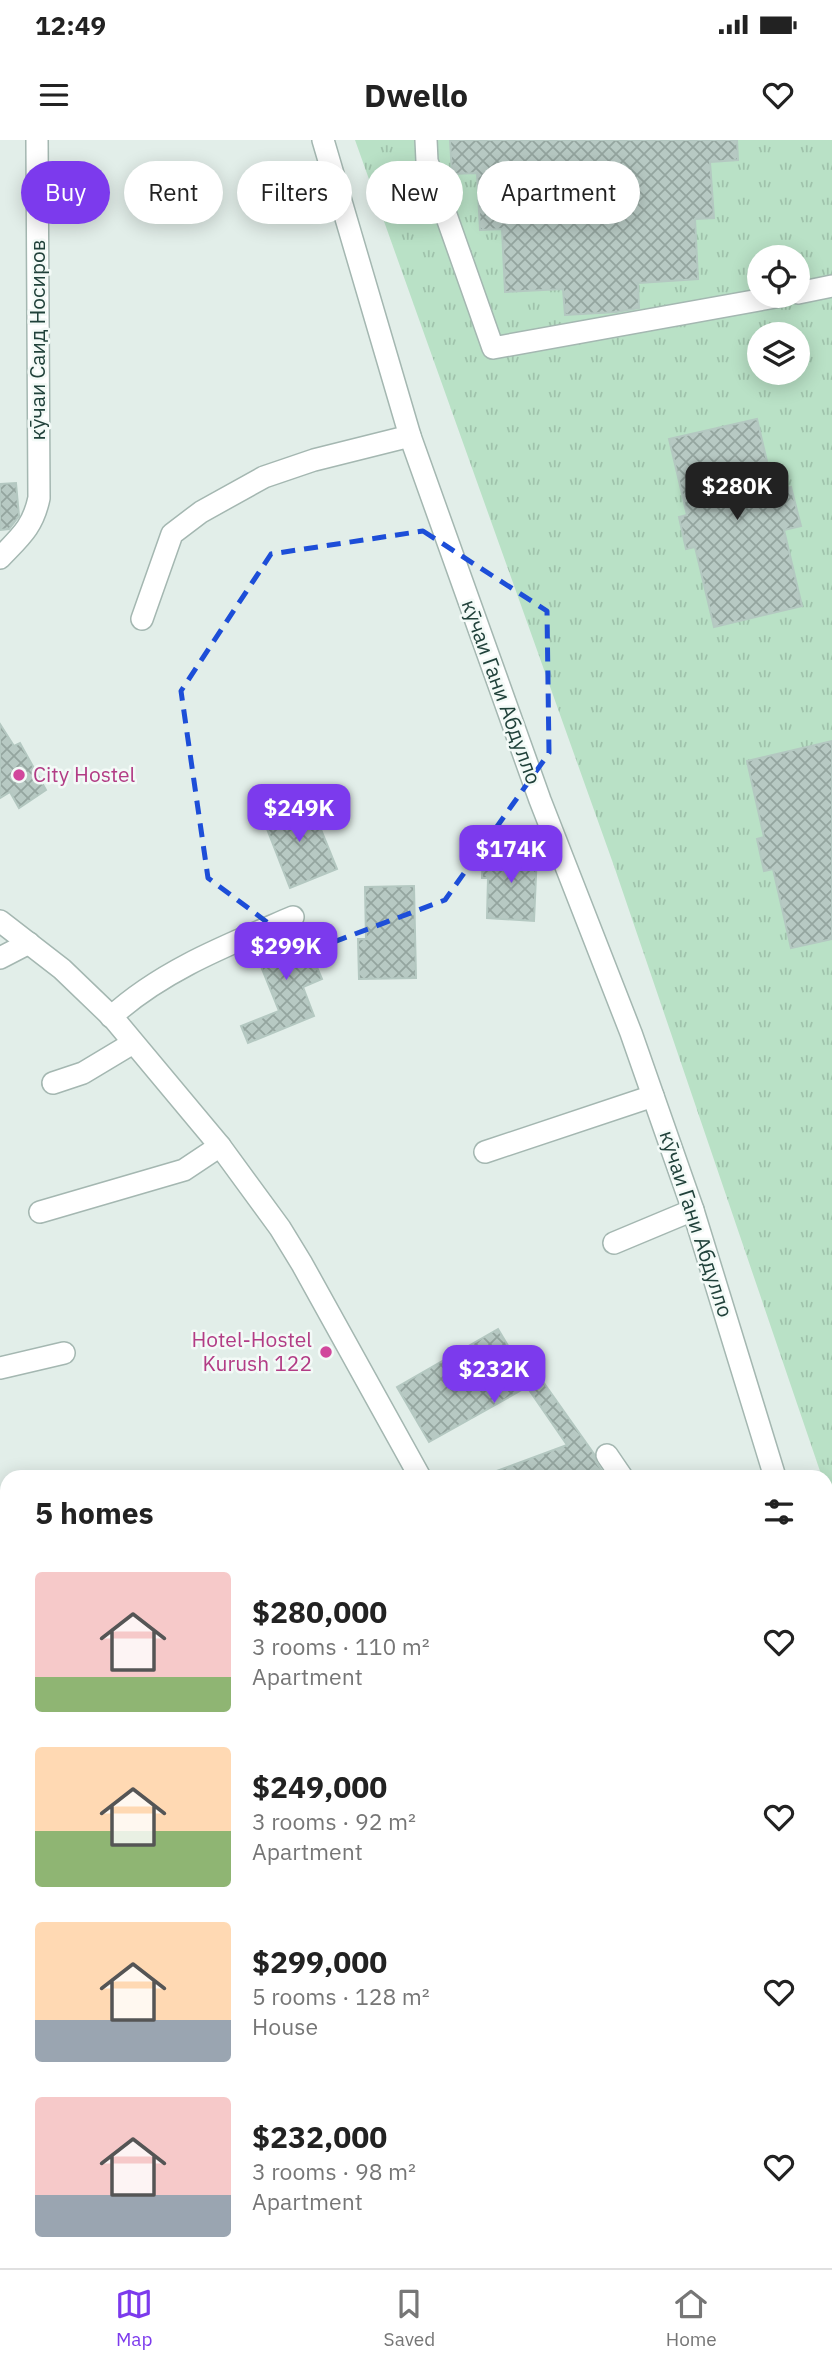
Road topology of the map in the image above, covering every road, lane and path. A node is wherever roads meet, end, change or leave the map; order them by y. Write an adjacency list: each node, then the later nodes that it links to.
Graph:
1 (37, 140): 8 (street, кӯчаи Саид Носиров)
2 (323, 140): 7 (street, кӯчаи Гани Абдулло)
3 (426, 140): 6 (street)
4 (832, 286): 5 (street)
5 (810, 291)
6 (747, 302)
7 (410, 436): 9 (street); 17 (street, кӯчаи Гани Абдулло)
8 (0, 558)
9 (142, 619)
10 (293, 917): 14 (street)
11 (0, 921): 12 (street)
12 (29, 943): 13 (street); 14 (street)
13 (0, 958)
14 (111, 1017): 15 (street)
15 (133, 1043): 16 (street); 18 (street)
16 (53, 1083)
17 (653, 1096): 19 (street); 20 (street, кӯчаи Гани Абдулло)
18 (220, 1146): 21 (street); 26 (street)
19 (485, 1152)
20 (693, 1210): 22 (street); 28 (street, кӯчаи Гани Абдулло)
21 (40, 1212)
22 (614, 1243)
23 (64, 1353): 24 (street)
24 (0, 1368)
25 (607, 1455): 27 (street)
26 (416, 1470)
27 (617, 1470)
28 (773, 1470)

